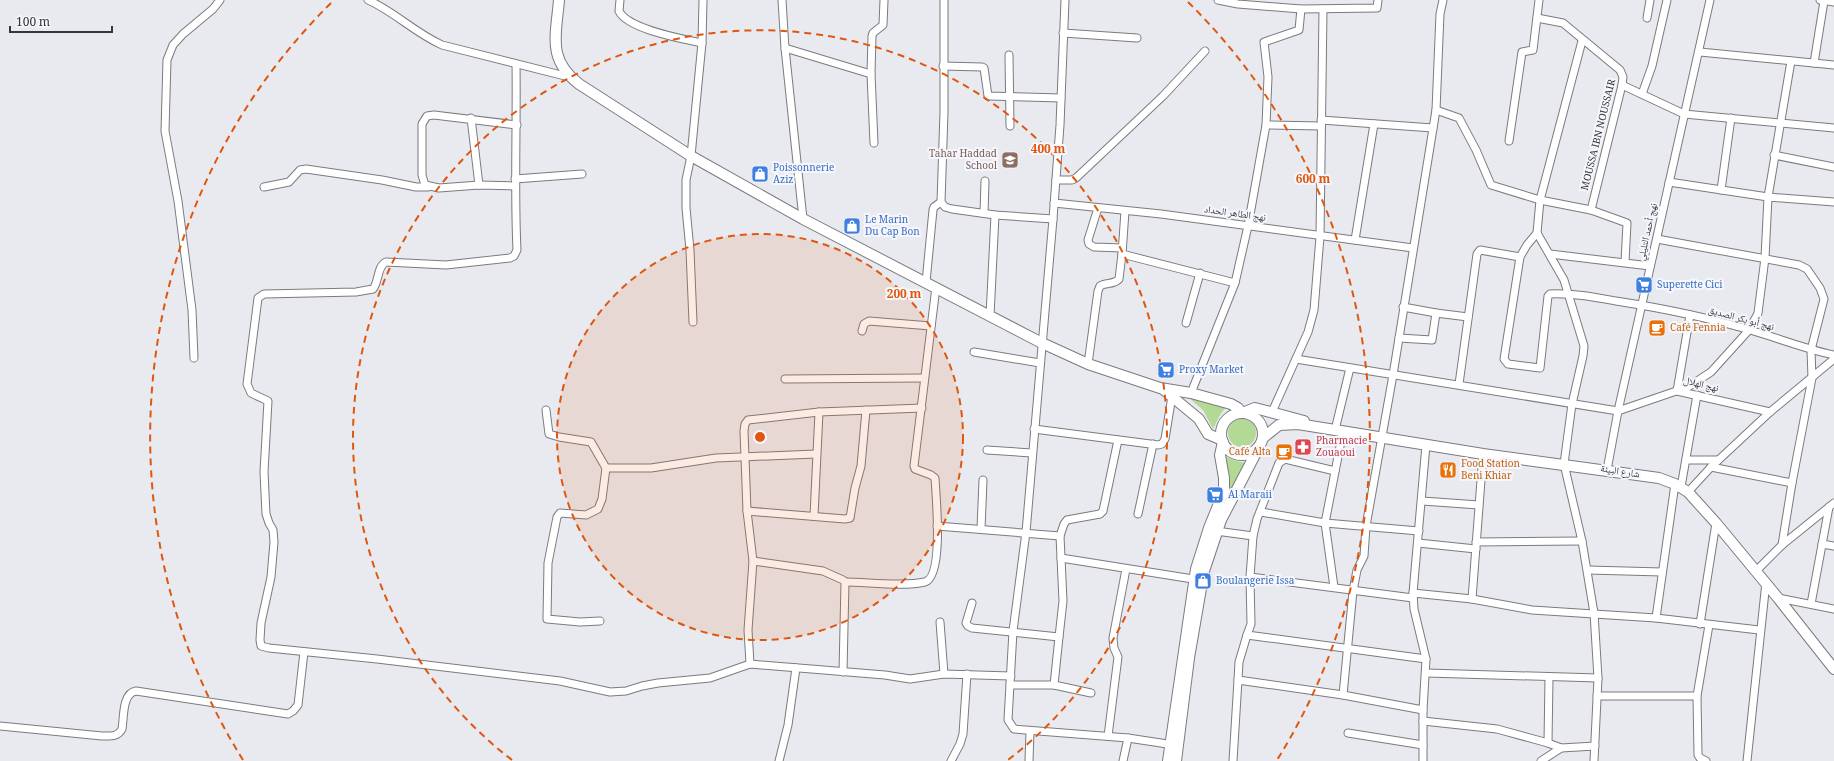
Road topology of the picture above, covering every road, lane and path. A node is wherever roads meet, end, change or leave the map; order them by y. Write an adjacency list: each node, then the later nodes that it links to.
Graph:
1 (220, 0): 114 (street)
2 (368, 0): 34 (street)
3 (559, 0): 38 (street)
4 (620, 0): 27 (street)
5 (702, 0): 27 (street)
6 (782, 0): 28 (street)
7 (884, 0): 37 (street)
8 (944, 0): 36 (street)
9 (1065, 0): 24 (street)
10 (1218, 0): 19 (street)
11 (1378, 0): 21 (street)
12 (1442, 0): 43 (street)
13 (1539, 0): 22 (street)
14 (1650, 0): 23 (street)
15 (1666, 0): 40 (street)
16 (1710, 0): 30 (street, نهج أحمد التليلي)
17 (1822, 0): 18 (street); 33 (street)
18 (1834, 2)
19 (1279, 3): 20 (street)
20 (1301, 9): 21 (street); 49 (street)
21 (1323, 9): 48 (street)
22 (1537, 18): 26 (street, MOUSSA IBN NOUSSAIR); 55 (street)
23 (1647, 18)
24 (1063, 33): 25 (street); 42 (street)
25 (1137, 38)
26 (1582, 40): 39 (street, MOUSSA IBN NOUSSAIR); 70 (street)
27 (702, 43): 58 (street)
28 (785, 48): 37 (street); 79 (street)
29 (1205, 51): 61 (street)
30 (1700, 52): 32 (street); 44 (street, نهج أحمد التليلي)
31 (1009, 55): 41 (street)
32 (1791, 61): 33 (street); 47 (street)
33 (1814, 63): 35 (street)
34 (516, 64): 38 (street); 51 (street)
35 (1834, 65)
36 (943, 66): 41 (street); 71 (street)
37 (871, 74): 56 (street)
38 (569, 77): 58 (street)
39 (1622, 85): 40 (street); 75 (street, MOUSSA IBN NOUSSAIR)
40 (1642, 94): 44 (street)
41 (1010, 97): 42 (street); 52 (street)
42 (1061, 98): 61 (street)
43 (1436, 110): 53 (street); 70 (street)
44 (1684, 114): 46 (street); 64 (street, نهج أحمد التليلي)
45 (471, 118): 51 (street); 65 (street); 67 (street)
46 (1731, 118): 47 (street); 68 (street)
47 (1780, 122): 54 (street); 57 (street)
48 (1321, 123): 49 (street); 50 (street); 83 (street)
49 (1266, 124): 81 (street)
50 (1374, 124): 53 (street); 85 (street)
51 (517, 125): 63 (street)
52 (1010, 126)
53 (1433, 128): 86 (street)
54 (1834, 128)
55 (1509, 141)
56 (874, 143)
57 (1774, 155): 59 (street); 69 (street)
58 (691, 156): 79 (street); 104 (street)
59 (1834, 167)
60 (582, 174): 63 (street)
61 (1056, 180): 73 (street)
62 (985, 181): 77 (street)
63 (515, 182): 65 (street); 216 (street)
64 (1669, 182): 68 (street); 84 (street, نهج أحمد التليلي)
65 (479, 185): 67 (street)
66 (264, 187): 67 (street)
67 (428, 187)
68 (1721, 190): 69 (street)
69 (1768, 197): 72 (street); 90 (street)
70 (1540, 200): 75 (street); 82 (street)
71 (941, 202): 77 (street); 94 (street)
72 (1834, 202)
73 (1054, 203): 74 (street, نهج الطاهر الحداد); 80 (street)
74 (1098, 208): 76 (street, نهج الطاهر الحداد); 87 (street)
75 (1591, 210): 91 (street)
76 (1125, 211): 81 (street, نهج الطاهر الحداد); 87 (street)
77 (984, 213): 78 (street)
78 (995, 215): 80 (street); 102 (street)
79 (803, 219): 94 (street)
80 (1053, 219): 110 (street)
81 (1248, 226): 83 (street, نهج الطاهر الحداد); 95 (street)
82 (1537, 233): 88 (street); 89 (street)
83 (1320, 237): 85 (street, نهج الطاهر الحداد); 116 (street)
84 (1657, 239): 90 (street); 92 (street, نهج أحمد التليلي)
85 (1355, 240): 86 (street, نهج الطاهر الحداد)
86 (1413, 248): 99 (street)
87 (1122, 251): 93 (street); 118 (street)
88 (1550, 254): 91 (street); 97 (street)
89 (1520, 257): 97 (street, نهج أبو بكر الصديق); 103 (street)
90 (1765, 258): 107 (street); 111 (street)
91 (1625, 262): 92 (street)
92 (1650, 266): 98 (street, نهج أحمد التليلي)
93 (1200, 273): 95 (street); 105 (street)
94 (926, 282): 96 (street)
95 (1235, 283): 127 (street)
96 (936, 287): 102 (street); 106 (street)
97 (1568, 294): 98 (street, نهج أبو بكر الصديق); 130 (street)
98 (1643, 305): 101 (street, نهج أبو بكر الصديق); 134 (street, نهج أحمد التليلي)
99 (1403, 308): 100 (street); 109 (street)
100 (1436, 314): 103 (street); 109 (street)
101 (1690, 315): 107 (street, نهج أبو بكر الصديق); 126 (street, نهج الهلال)
102 (990, 316): 110 (street)
103 (1468, 317): 124 (street)
104 (693, 322)
105 (1186, 323)
106 (931, 326): 108 (street); 121 (street)
107 (1750, 330): 111 (street, نهج أبو بكر الصديق); 126 (street)
108 (862, 331)
109 (1399, 338): 120 (street)
110 (1042, 343): 117 (street); 118 (street)
111 (1811, 350): 113 (street, نهج أبو بكر الصديق); 122 (street)
112 (974, 352): 117 (street)
113 (1834, 355)
114 (194, 358)
115 (1834, 358): 122 (street)
116 (1296, 359): 119 (street); 137 (street)
117 (1040, 363): 140 (street)
118 (1088, 364): 125 (street)
119 (1350, 368): 120 (street); 141 (street)
120 (1393, 375): 124 (street); 142 (street)
121 (924, 378): 123 (street); 131 (street)
122 (1812, 378): 138 (street); 162 (street)
123 (785, 379)
124 (1459, 384): 130 (street)
125 (1160, 388): 127 (street); 129 (street)
126 (1676, 391): 128 (street, نهج الهلال); 134 (street)
127 (1191, 393): 136 (street)
128 (1697, 395): 138 (street, نهج الهلال); 154 (street)
129 (1172, 396): 145 (street); 146 (street)
130 (1572, 404): 134 (street); 156 (street)
131 (922, 408): 133 (street); 173 (street)
132 (546, 410): 158 (street)
133 (866, 410): 135 (street); 170 (street)
134 (1618, 411): 159 (street, نهج أحمد التليلي)
135 (819, 412): 151 (street); 153 (street)
136 (1243, 412): 137 (street); 143 (street); 145 (street)
137 (1272, 412): 139 (street)
138 (1770, 412): 155 (street)
139 (1321, 428): 141 (street, شارع البيئة); 143 (street)
140 (1034, 429): 144 (street); 150 (street)
141 (1339, 430): 142 (street, شارع البيئة); 160 (street)
142 (1381, 437): 147 (street, شارع البيئة); 174 (street)
143 (1264, 438): 148 (street)
144 (1118, 440): 146 (street); 179 (street)
145 (1222, 441): 148 (street); 194 (street)
146 (1154, 444): 169 (street)
147 (1426, 445): 152 (street, شارع البيئة); 164 (street)
148 (1258, 449): 176 (street)
149 (987, 450): 150 (street)
150 (1032, 453): 178 (street)
151 (816, 454): 153 (street); 170 (street)
152 (1483, 454): 156 (street, شارع البيئة); 165 (street)
153 (745, 457): 158 (street); 167 (street)
154 (1686, 460): 155 (street); 163 (street)
155 (1718, 460): 157 (street)
156 (1564, 464): 159 (street, شارع البيئة); 181 (street)
157 (1711, 467): 162 (street); 163 (street)
158 (606, 468): 207 (street)
159 (1607, 470): 163 (street, شارع البيئة)
160 (1335, 471): 168 (street); 171 (street)
161 (984, 480): 175 (street)
162 (1792, 483): 184 (street)
163 (1681, 488): 172 (street, شارع البيئة); 192 (street)
164 (1422, 501): 165 (street); 177 (street)
165 (1479, 505): 185 (street)
166 (1831, 505): 183 (street); 184 (street)
167 (747, 511): 170 (street); 188 (street)
168 (1261, 512): 171 (street); 180 (street)
169 (1138, 514)
170 (814, 516)
171 (1325, 523): 174 (street); 197 (street)
172 (1716, 523): 191 (street, شارع البيئة); 209 (street)
173 (937, 526): 175 (street); 195 (street)
174 (1366, 526): 177 (street); 198 (street)
175 (981, 529): 178 (street)
176 (1216, 531): 180 (street); 239 (street)
177 (1419, 531): 182 (street)
178 (1026, 532): 179 (street); 212 (street)
179 (1060, 536): 187 (street)
180 (1253, 536): 193 (street)
181 (1582, 541): 185 (street); 190 (street)
182 (1418, 543): 185 (street); 199 (street)
183 (1822, 544): 186 (street); 203 (street)
184 (1782, 545): 191 (street)
185 (1476, 546): 201 (street)
186 (1834, 546)
187 (1061, 558): 189 (street); 214 (street)
188 (753, 562): 195 (street); 218 (street)
189 (1126, 568): 194 (street); 241 (street)
190 (1588, 570): 192 (street); 205 (street)
191 (1756, 571): 196 (street, شارع البيئة)
192 (1662, 572): 206 (street)
193 (1250, 577): 197 (street); 213 (street)
194 (1193, 579): 239 (street)
195 (845, 582): 221 (street)
196 (1766, 582): 200 (street, شارع البيئة); 211 (street)
197 (1334, 587): 198 (street)
198 (1353, 591): 199 (street); 215 (street)
199 (1413, 595): 201 (street); 217 (street)
200 (1778, 598): 203 (street); 220 (street, شارع البيئة)
201 (1472, 599): 205 (street)
202 (972, 603): 212 (street)
203 (1811, 604): 204 (street)
204 (1834, 609)
205 (1594, 613): 206 (street); 227 (street)
206 (1656, 618): 209 (street)
207 (600, 620)
208 (940, 622): 223 (street)
209 (1700, 624): 210 (street)
210 (1709, 625): 211 (street); 234 (street)
211 (1760, 630): 259 (street)
212 (1014, 631): 214 (street); 225 (street)
213 (1247, 635): 215 (street); 228 (street)
214 (1059, 637): 230 (street)
215 (1348, 650): 217 (street); 232 (street)
216 (304, 652): 218 (street); 237 (street)
217 (1426, 659): 222 (street)
218 (750, 664): 219 (street)
219 (796, 668): 221 (street); 248 (street)
220 (1834, 669)
221 (843, 672): 223 (street)
222 (1427, 673): 226 (street); 235 (street)
223 (944, 674): 224 (street)
224 (967, 674): 225 (street); 249 (street)
225 (1011, 676): 229 (street)
226 (1549, 677): 227 (street); 243 (street)
227 (1598, 678): 233 (street)
228 (1238, 680): 232 (street); 254 (street)
229 (1010, 685): 230 (street); 238 (street)
230 (1054, 686): 231 (street)
231 (1091, 693)
232 (1343, 695): 235 (street)
233 (1598, 696): 234 (street); 246 (street)
234 (1697, 696): 258 (street)
235 (1423, 710): 236 (street)
236 (1423, 720): 243 (street); 245 (street)
237 (0, 726)
238 (1030, 731): 241 (street); 250 (street)
239 (1176, 733): 244 (street)
240 (1348, 733): 245 (street)
241 (1108, 736): 242 (street)
242 (1128, 738): 244 (street); 251 (street)
243 (1548, 743): 247 (street)
244 (1174, 745): 252 (street); 253 (street)
245 (1423, 745): 255 (street)
246 (1595, 746): 247 (street); 257 (street)
247 (1561, 748): 256 (street)
248 (779, 761)
249 (951, 761)
250 (1028, 761)
251 (1123, 761)
252 (1168, 761)
253 (1176, 761)
254 (1233, 761)
255 (1423, 761)
256 (1541, 761)
257 (1594, 761)
258 (1706, 761)
259 (1747, 761)

